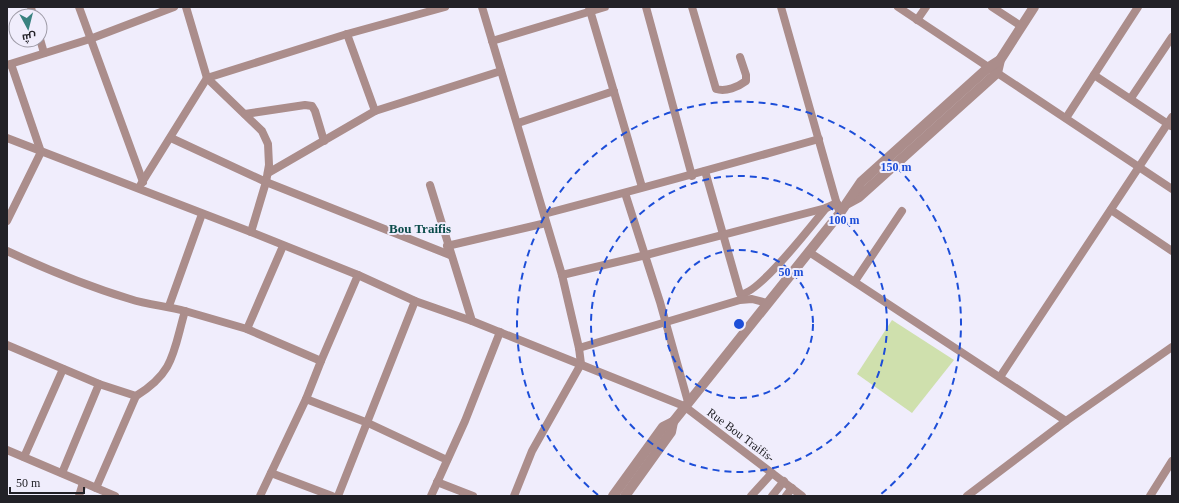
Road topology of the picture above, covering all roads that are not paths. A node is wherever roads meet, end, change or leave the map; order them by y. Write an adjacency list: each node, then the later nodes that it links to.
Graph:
1 (79, 7): 20 (street)
2 (174, 7): 20 (street)
3 (186, 7): 29 (street)
4 (445, 7): 18 (street)
5 (482, 7): 21 (street)
6 (605, 7): 15 (street)
7 (646, 7): 45 (street)
8 (692, 7): 24 (street)
9 (781, 7): 39 (street)
10 (898, 7): 16 (street)
11 (926, 7): 16 (street)
12 (992, 7): 17 (street)
13 (1034, 7): 17 (street)
14 (1138, 7): 28 (street)
15 (590, 9): 21 (street); 30 (street)
16 (917, 20): 26 (street)
17 (1021, 26): 26 (street)
18 (347, 34): 29 (street); 32 (street)
19 (1172, 37): 31 (street)
20 (90, 39): 23 (street); 47 (street)
21 (492, 41): 27 (street)
22 (43, 48): 23 (street)
23 (44, 53): 25 (street)
24 (740, 56)
25 (9, 64): 41 (street)
26 (993, 70): 34 (street); 53 (street)
27 (501, 71): 32 (street); 36 (street)
28 (1094, 75): 31 (street); 34 (street)
29 (207, 78): 33 (street); 38 (street)
30 (614, 91): 36 (street); 49 (street)
31 (1131, 98): 35 (street)
32 (375, 111): 40 (street)
33 (244, 114): 40 (street); 44 (street)
34 (1066, 118): 42 (street)
35 (1171, 122): 42 (street)
36 (518, 123): 57 (street)
37 (7, 138): 41 (street, Rue Bou Traifis-)
38 (170, 138): 46 (street); 47 (street)
39 (819, 138): 43 (street); 53 (street)
40 (324, 141): 44 (street)
41 (42, 152): 47 (street, Rue Bou Traifis-); 58 (street)
42 (1140, 167): 50 (street); 54 (street)
43 (705, 171): 45 (street); 60 (street)
44 (268, 173): 46 (street)
45 (692, 176): 49 (street)
46 (266, 182): 59 (street); 66 (street)
47 (141, 185): 56 (street, Rue Bou Traifis-)
48 (430, 185): 62 (street)
49 (642, 187): 51 (street)
50 (1172, 189)
51 (625, 192): 57 (street); 67 (street)
52 (826, 208): 53 (street); 60 (street); 60 (street)
53 (838, 208): 65 (street)
54 (1111, 210): 64 (street); 85 (street)
55 (902, 211): 70 (street)
56 (202, 214): 59 (street, Rue Bou Traifis-); 73 (street)
57 (545, 218): 62 (street); 69 (street)
58 (7, 221)
59 (251, 232): 61 (street, Rue Bou Traifis-)
60 (723, 234): 67 (street)
61 (283, 246): 68 (street, Rue Bou Traifis-); 77 (street)
62 (447, 246): 66 (street)
63 (7, 251): 73 (street)
64 (1172, 251)
65 (809, 252): 70 (street); 72 (street)
66 (450, 255): 75 (street)
67 (646, 256): 69 (street); 76 (street)
68 (358, 275): 71 (street, Rue Bou Traifis-); 82 (street)
69 (562, 275): 81 (street)
70 (855, 281): 85 (street)
71 (415, 302): 75 (street, Rue Bou Traifis-); 92 (street)
72 (767, 303): 76 (street); 89 (street)
73 (169, 306): 74 (street)
74 (185, 311): 77 (street); 87 (street)
75 (472, 321): 78 (street, Rue Bou Traifis-)
76 (666, 321): 81 (street); 89 (street)
77 (247, 330): 82 (street)
78 (500, 332): 83 (street, Rue Bou Traifis-); 95 (street)
79 (7, 345): 84 (street)
80 (1172, 347): 90 (street)
81 (579, 348): 83 (street)
82 (321, 361): 88 (street)
83 (581, 364): 89 (street, Rue Bou Traifis-); 112 (street)
84 (63, 369): 86 (street); 94 (street)
85 (1000, 377): 90 (street)
86 (99, 384): 87 (street); 97 (street)
87 (136, 396): 103 (street)
88 (306, 399): 92 (street); 98 (street)
89 (686, 404): 91 (street); 99 (street, Rue Bou Traifis-)
90 (1066, 421): 119 (street)
91 (673, 422): 113 (street); 114 (street)
92 (368, 423): 95 (street); 109 (street)
93 (7, 450): 94 (street)
94 (24, 457): 97 (street)
95 (447, 460): 101 (street)
96 (1172, 461): 120 (street)
97 (62, 473): 102 (street)
98 (271, 473): 107 (street); 108 (street)
99 (772, 473): 100 (street, Rue Bou Traifis-); 115 (street)
100 (784, 481): 104 (street, Rue Bou Traifis-); 116 (street)
101 (437, 482): 110 (street); 111 (street)
102 (83, 483): 103 (street); 105 (street)
103 (96, 488): 106 (street)
104 (792, 488): 117 (street); 118 (street, Rue Bou Traifis-)
105 (79, 496)
106 (115, 496)
107 (260, 496)
108 (332, 496)
109 (338, 496)
110 (431, 496)
111 (473, 496)
112 (514, 496)
113 (613, 496)
114 (624, 496)
115 (751, 496)
116 (772, 496)
117 (786, 496)
118 (802, 496)
119 (967, 496)
120 (1150, 496)

